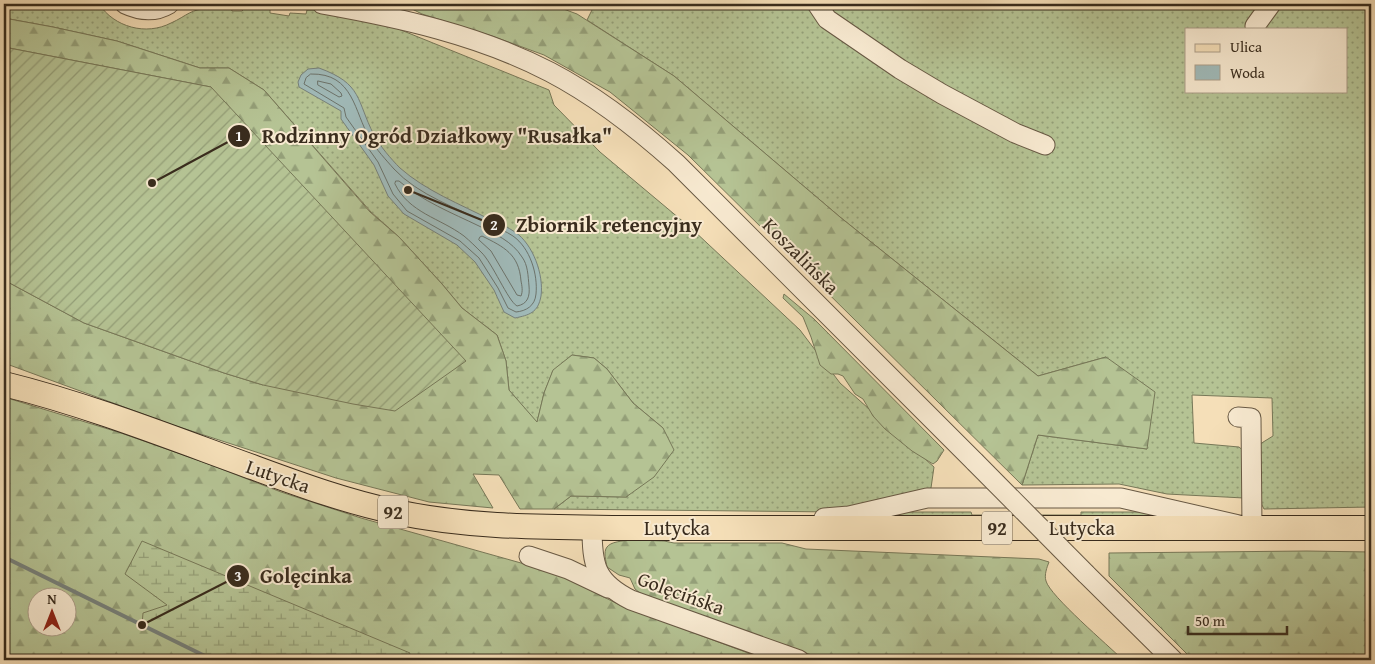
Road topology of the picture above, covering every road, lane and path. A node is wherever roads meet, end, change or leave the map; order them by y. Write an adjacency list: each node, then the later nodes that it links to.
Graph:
1 (125, 4): 2 (street)
2 (169, 4)
3 (322, 4): 19 (street, Koszalińska, bridge)
4 (817, 4): 7 (street)
5 (1271, 4): 6 (street)
6 (1255, 26)
7 (1045, 145)
8 (4, 374): 10 (street)
9 (4, 384): 10 (main road, Lutycka / 92)
10 (75, 404): 12 (main road, Lutycka / 92)
11 (1238, 417): 14 (street)
12 (592, 527): 13 (main road, Lutycka / 92); 17 (street, Golęcińska)
13 (659, 528): 14 (main road, Lutycka / 92); 14 (street)
14 (1252, 528): 15 (main road, Lutycka / 92)
15 (1371, 528)
16 (529, 556): 17 (street)
17 (612, 590): 18 (street, Golęcińska)
18 (798, 660)
19 (1173, 660)

